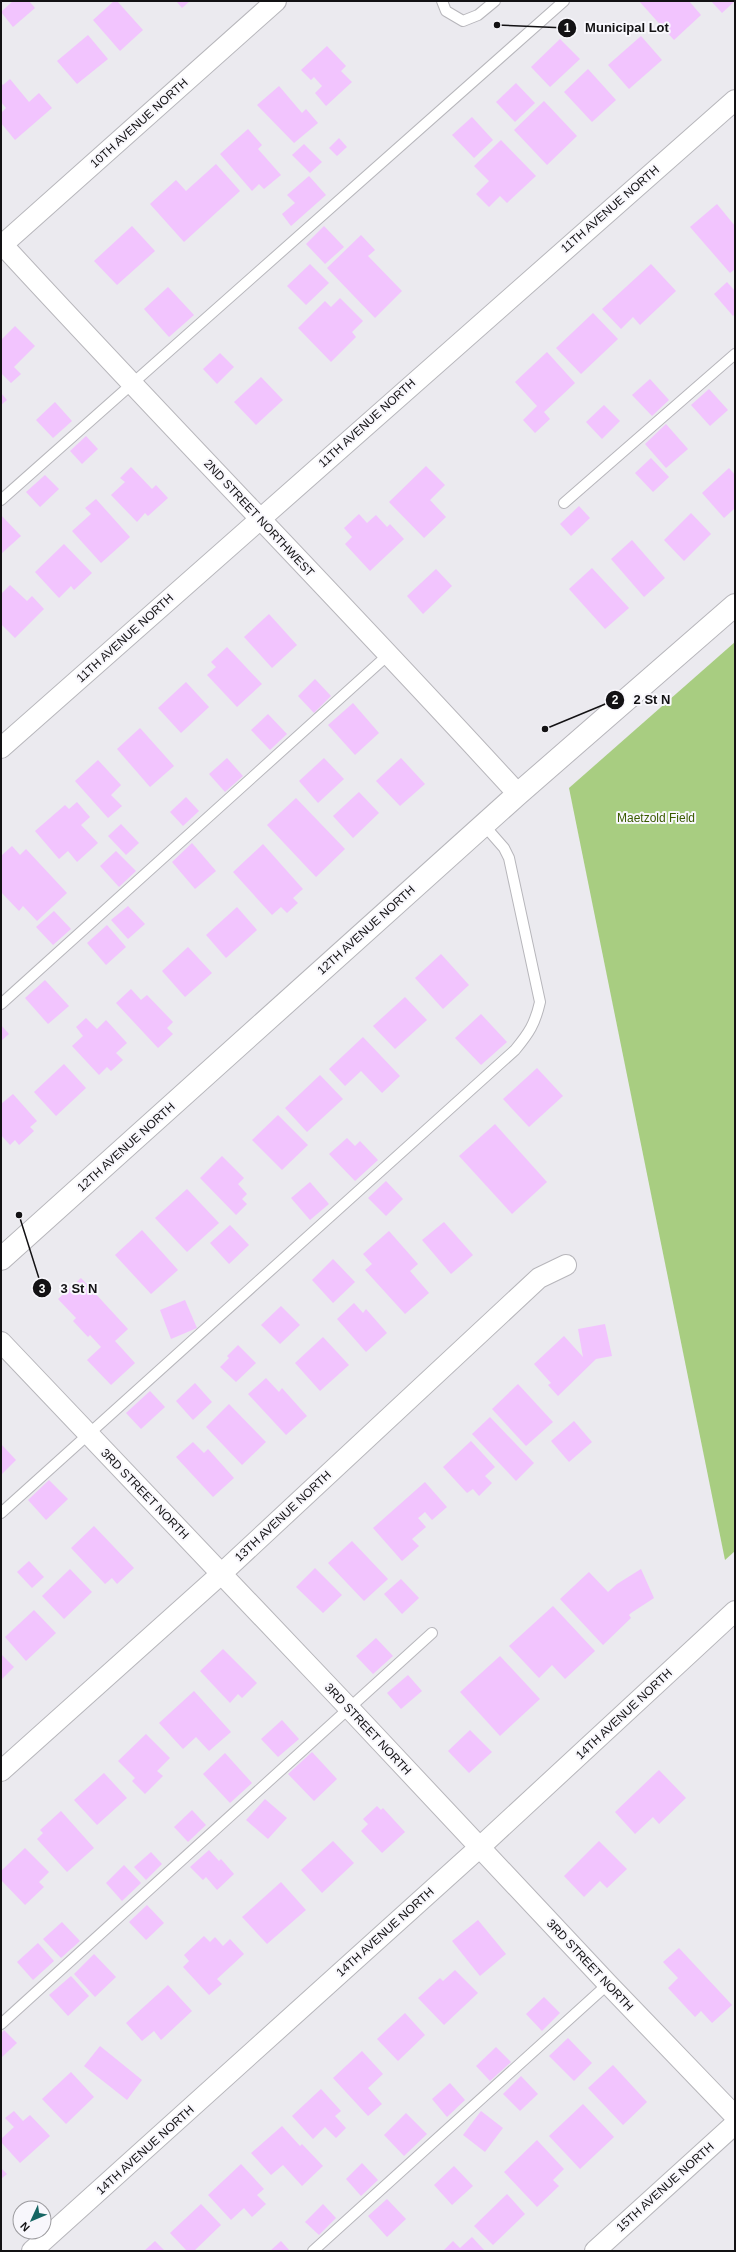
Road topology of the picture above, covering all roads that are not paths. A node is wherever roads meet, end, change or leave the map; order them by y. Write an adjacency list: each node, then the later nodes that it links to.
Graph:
1 (276, 1): 6 (street, 10TH AVENUE NORTH)
2 (442, 1): 3 (lane)
3 (495, 1)
4 (564, 1): 8 (lane)
5 (735, 100): 11 (street, 11TH AVENUE NORTH)
6 (2, 244): 8 (street, 2ND STREET NORTHWEST)
7 (735, 354): 10 (lane)
8 (132, 384): 9 (lane); 11 (street, 2ND STREET NORTHWEST)
9 (1, 500)
10 (564, 503)
11 (260, 519): 13 (street, 2ND STREET NORTHWEST); 14 (street, 11TH AVENUE NORTH)
12 (735, 605): 15 (street, 12TH AVENUE NORTH)
13 (389, 654): 15 (street, 2ND STREET NORTHWEST); 17 (lane)
14 (1, 748)
15 (518, 794): 16 (street, 12TH AVENUE NORTH)
16 (484, 824): 18 (street, 12TH AVENUE NORTH); 21 (lane)
17 (1, 1004)
18 (1, 1259)
19 (566, 1265): 23 (street, 13TH AVENUE NORTH)
20 (1, 1342): 21 (street, 3RD STREET NORTH)
21 (88, 1435): 22 (lane); 23 (street, 3RD STREET NORTH)
22 (1, 1513)
23 (221, 1574): 26 (street, 3RD STREET NORTH); 27 (street, 13TH AVENUE NORTH)
24 (735, 1611): 28 (street, 14TH AVENUE NORTH)
25 (432, 1633): 26 (lane)
26 (349, 1708): 28 (street, 3RD STREET NORTH); 30 (lane)
27 (1, 1771)
28 (480, 1847): 29 (street, 3RD STREET NORTH); 33 (street, 14TH AVENUE NORTH)
29 (608, 1984): 31 (street, 3RD STREET NORTH); 34 (lane)
30 (1, 2024)
31 (735, 2116)
32 (735, 2124): 35 (street, 15TH AVENUE NORTH)
33 (32, 2251)
34 (313, 2251)
35 (595, 2251)

